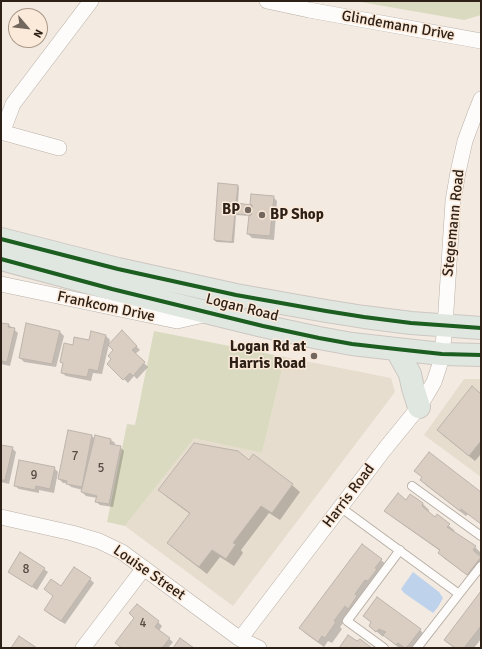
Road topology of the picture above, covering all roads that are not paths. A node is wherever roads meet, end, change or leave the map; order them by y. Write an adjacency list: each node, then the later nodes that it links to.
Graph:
1 (92, 1): 5 (street)
2 (267, 1): 3 (street, Glindemann Drive)
3 (481, 41)
4 (481, 99): 11 (street, Stegemann Road)
5 (1, 133): 6 (street)
6 (59, 148)
7 (1, 239): 11 (main road, Logan Road)
8 (1, 259): 10 (main road, Logan Road)
9 (1, 284): 10 (street, Frankcom Drive)
10 (210, 313): 13 (main road, Logan Road)
11 (445, 326): 12 (main road, Logan Road); 14 (street, Harris Road)
12 (481, 328)
13 (396, 349): 14 (main road, Logan Road); 16 (main road)
14 (442, 354): 15 (main road, Logan Road); 16 (street, Harris Road)
15 (481, 355)
16 (419, 407): 18 (street, Harris Road)
17 (412, 486): 20 (lane)
18 (340, 507): 21 (lane); 25 (street, Harris Road)
19 (1, 517): 23 (street, Louise Street)
20 (481, 536)
21 (400, 550): 24 (lane); 28 (lane)
22 (481, 566): 24 (lane)
23 (144, 568): 25 (street, Louise Street); 26 (street)
24 (459, 594): 29 (lane)
25 (240, 639): 27 (street)
26 (83, 648)
27 (259, 648)
28 (384, 648)
29 (417, 648)

